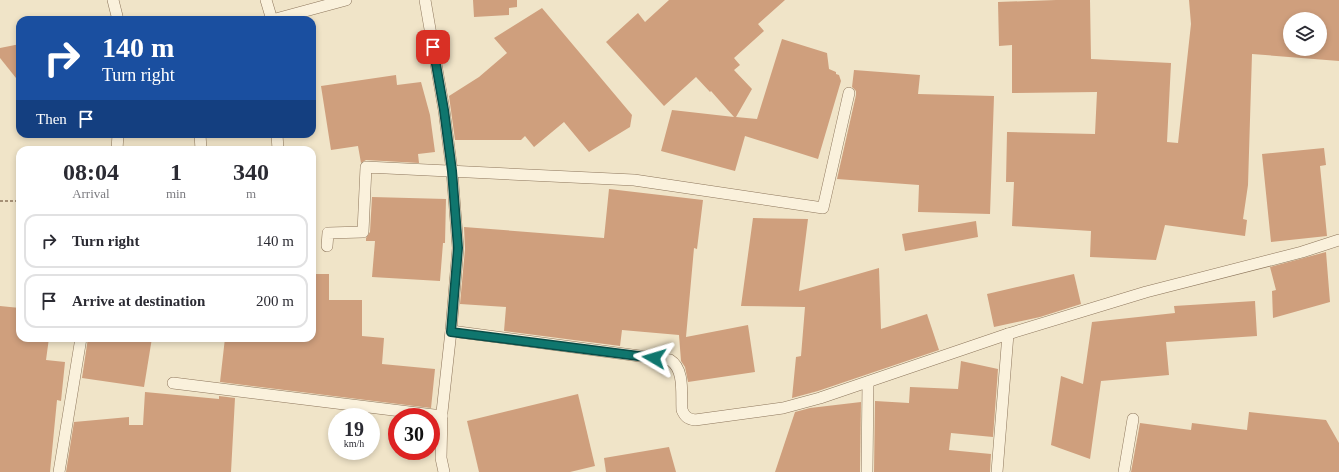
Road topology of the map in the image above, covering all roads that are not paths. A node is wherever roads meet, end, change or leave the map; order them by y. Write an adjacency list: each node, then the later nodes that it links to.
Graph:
1 (113, 0): 5 (street)
2 (266, 0): 6 (street)
3 (346, 0): 7 (street)
4 (425, 0): 9 (street)
5 (117, 16)
6 (271, 16)
7 (287, 16)
8 (848, 93): 9 (street)
9 (452, 171): 11 (street); 12 (street)
10 (1339, 240): 13 (street)
11 (327, 246)
12 (451, 332): 15 (street); 17 (street)
13 (1008, 334): 15 (street); 22 (street)
14 (80, 342): 19 (street)
15 (868, 382): 21 (street)
16 (173, 383): 17 (street)
17 (442, 416): 20 (street)
18 (1133, 419): 23 (street)
19 (59, 472)
20 (444, 472)
21 (867, 472)
22 (997, 472)
23 (1124, 472)

